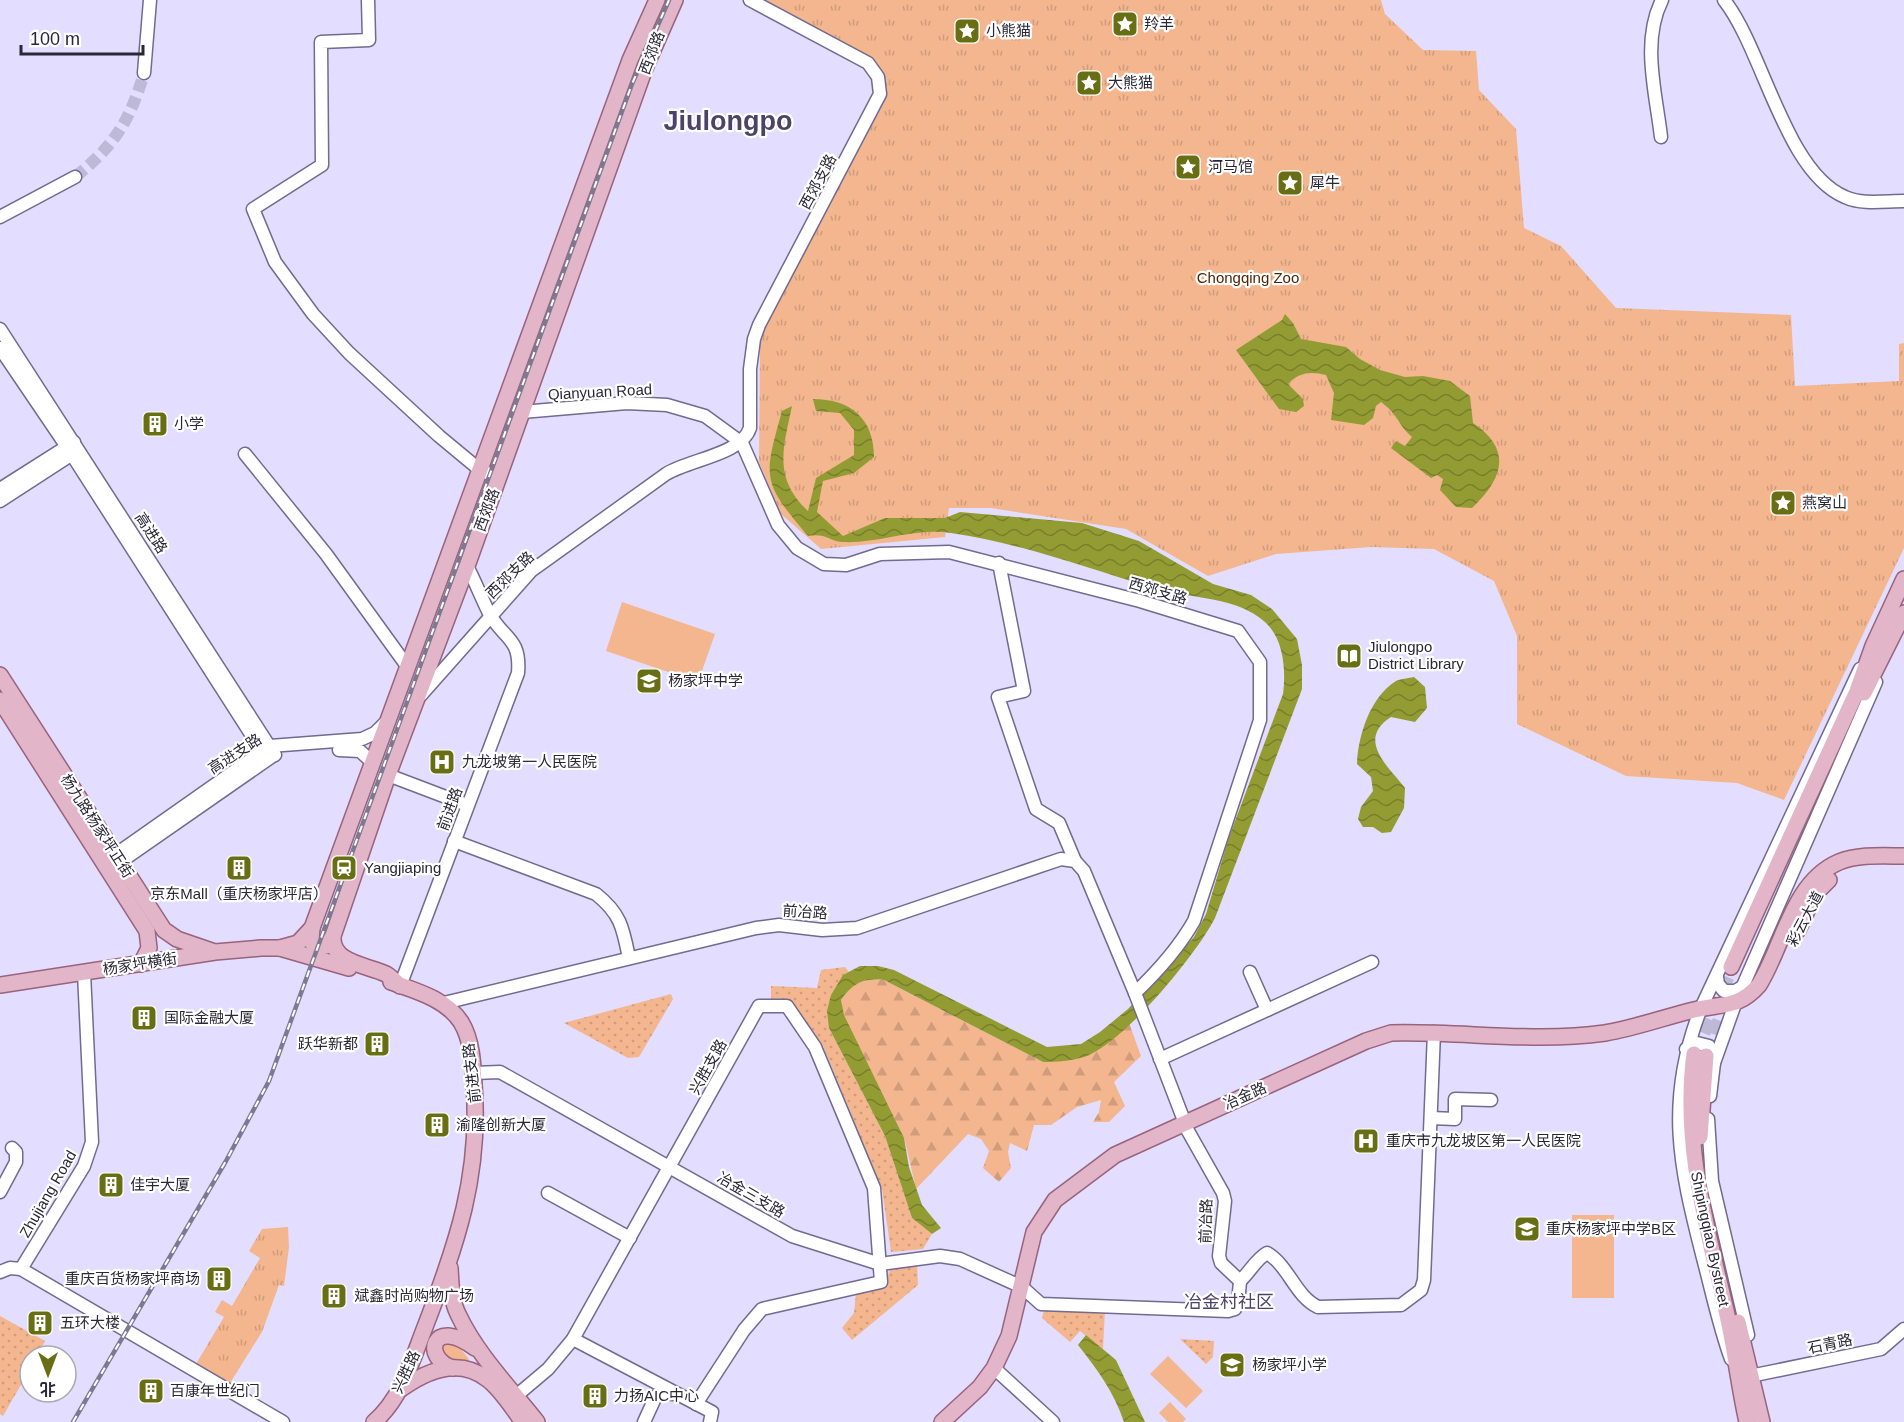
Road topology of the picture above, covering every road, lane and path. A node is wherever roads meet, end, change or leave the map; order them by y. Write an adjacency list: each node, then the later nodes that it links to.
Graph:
1 (150, 0): 8 (street)
2 (368, 0): 19 (street)
3 (657, 0): 19 (main road, 西郊路)
4 (675, 0): 15 (main road, 西郊路)
5 (750, 0): 16 (street, 西郊支路)
6 (1662, 0): 9 (street)
7 (1724, 0): 11 (street)
8 (144, 73)
9 (1661, 137)
10 (75, 177): 12 (street)
11 (1904, 201)
12 (0, 217)
13 (0, 329): 17 (street, 高进路)
14 (0, 348): 17 (street, 高进路)
15 (522, 412): 16 (street, Qianyuan Road); 20 (main road, 西郊路)
16 (742, 442): 23 (street, 西郊支路); 27 (street, 西郊支路)
17 (73, 448): 21 (street); 22 (street); 34 (street, 高进路); 35 (street, 高进路)
18 (245, 454): 29 (street)
19 (480, 470): 20 (street); 29 (main road, 西郊路)
20 (499, 478): 24 (main road, 西郊路)
21 (0, 489)
22 (0, 501)
23 (999, 564): 43 (street); 61 (street, 西郊支路)
24 (467, 566): 27 (street, 前进路); 32 (main road, 西郊路)
25 (1904, 579): 28 (main road)
26 (1904, 613): 28 (main road)
27 (490, 615): 32 (street, 西郊支路); 39 (street, 前进路)
28 (1880, 649): 54 (main road); 57 (street); 60 (street)
29 (407, 666): 33 (main road, 西郊路)
30 (0, 675): 42 (main road, 杨九路杨家坪正街)
31 (0, 700): 47 (main road, 杨九路杨家坪正街)
32 (414, 703): 38 (main road, 西郊路)
33 (387, 721): 35 (street, 高进支路); 36 (main road, 西郊路)
34 (246, 725): 35 (street, 高进路); 37 (street)
35 (268, 753): 36 (street, 高进支路); 37 (street, 高进支路); 42 (street, 高进支路)
36 (372, 762): 45 (main road, 西郊路)
37 (242, 765): 42 (street, 高进支路)
38 (388, 775): 39 (street); 48 (main road, 西郊路)
39 (467, 805): 40 (street, 前进路)
40 (454, 841): 51 (street); 59 (street, 前进路)
41 (1904, 856): 63 (main road, 彩云大道)
42 (117, 859): 46 (main road, 杨九路杨家坪正街)
43 (1075, 861): 51 (street, 前冶路); 61 (street, 前冶路)
44 (1904, 865): 63 (main road, 彩云大道)
45 (312, 928): 48 (main road); 49 (main road)
46 (164, 930): 47 (main road); 50 (main road, 杨九路杨家坪正街)
47 (147, 931): 53 (main road)
48 (333, 936): 59 (main road)
49 (280, 948): 50 (main road, 杨家坪横街); 59 (main road, 前进支路)
50 (215, 952): 53 (main road, 杨家坪横街)
51 (629, 958): 62 (street, 前冶路)
52 (1372, 963): 64 (street)
53 (141, 964): 56 (main road, 杨家坪横街)
54 (1736, 968)
55 (1250, 972): 64 (street)
56 (84, 973): 58 (main road, 杨家坪横街); 81 (street, Zhujiang Road)
57 (1717, 976): 60 (street); 65 (street)
58 (0, 985)
59 (400, 986): 62 (main road, 前进支路)
60 (1744, 986): 63 (street)
61 (1136, 993): 68 (street, 前冶路)
62 (444, 1004): 69 (main road, 前进支路)
63 (1733, 1009): 65 (main road, 冶金路); 67 (street)
64 (1268, 1010): 68 (street)
65 (1699, 1013): 66 (main road, 冶金路); 67 (street)
66 (1434, 1036): 71 (street); 72 (main road, 冶金路)
67 (1700, 1056): 90 (street); 94 (main road, Shipingqiao Bystreet); 105 (main road, Shipingqiao Bystreet)
68 (1160, 1059): 72 (street, 前冶路)
69 (473, 1072): 74 (street, 冶金三支路); 79 (main road, 前进支路)
70 (1491, 1100): 71 (street)
71 (1431, 1119): 82 (street)
72 (1187, 1127): 82 (street, 前冶路); 83 (main road, 冶金路)
73 (12, 1148): 75 (street)
74 (670, 1166): 77 (street, 兴胜支路); 80 (street, 冶金三支路); 80 (street, 兴胜支路)
75 (0, 1192)
76 (548, 1193): 77 (street)
77 (630, 1238): 86 (street, 兴胜支路)
78 (0, 1257): 81 (street)
79 (450, 1262): 84 (main road, 前进支路); 87 (main road)
80 (880, 1264): 83 (street, 冶金三支路); 95 (street)
81 (10, 1270): 96 (street)
82 (1240, 1281): 83 (street)
83 (1025, 1290): 89 (main road, 冶金路)
84 (429, 1317): 91 (main road, 兴胜路)
85 (1904, 1329): 90 (street, 石青路)
86 (573, 1339): 92 (street, 兴胜支路); 93 (street)
87 (484, 1355): 88 (main road); 92 (main road)
88 (457, 1369): 91 (main road); 98 (main road)
89 (997, 1371): 102 (main road, 冶金路); 103 (main road, 冶金路); 104 (street)
90 (1755, 1376): 94 (street)
91 (401, 1389): 97 (main road, 兴胜路)
92 (516, 1396): 99 (main road)
93 (682, 1396): 95 (street); 100 (street)
94 (1756, 1398): 106 (main road, Shipingqiao Bystreet)
95 (696, 1404): 101 (street)
96 (283, 1422)
97 (374, 1422)
98 (523, 1422)
99 (537, 1422)
100 (644, 1422)
101 (710, 1422)
102 (942, 1422)
103 (955, 1422)
104 (1053, 1422)
105 (1748, 1422)
106 (1762, 1422)

